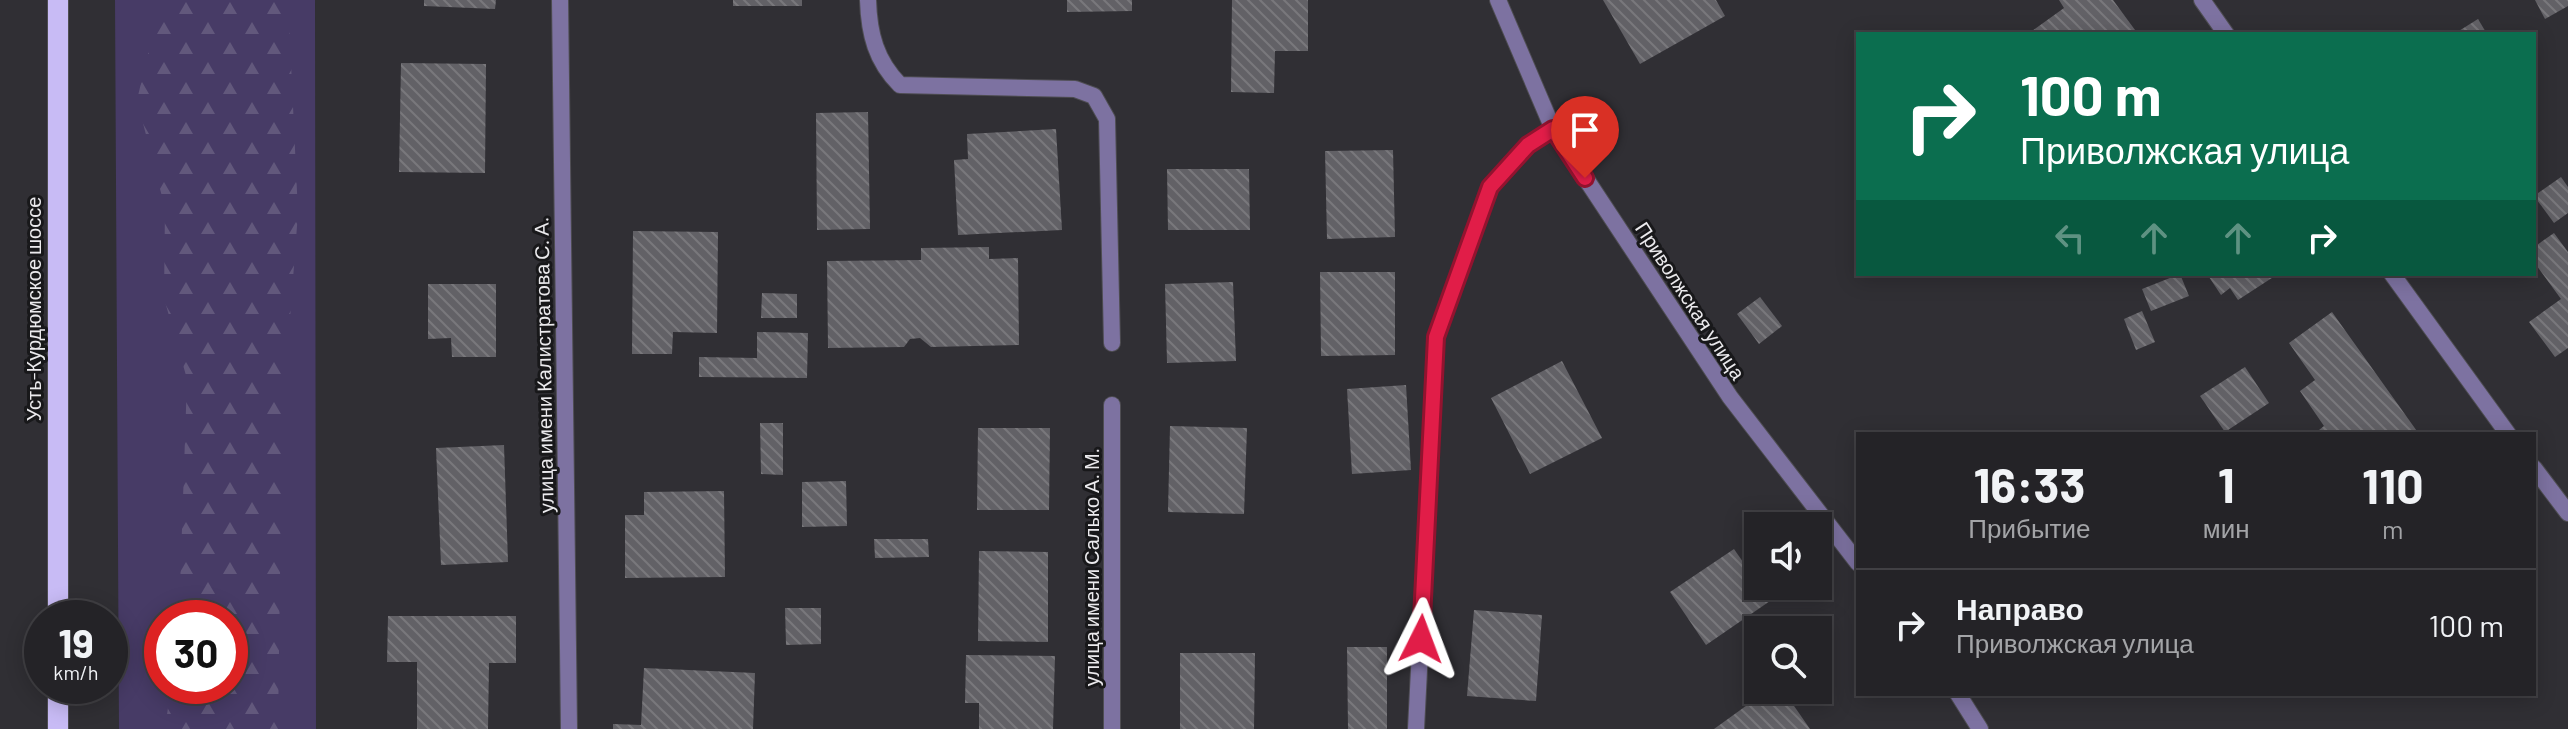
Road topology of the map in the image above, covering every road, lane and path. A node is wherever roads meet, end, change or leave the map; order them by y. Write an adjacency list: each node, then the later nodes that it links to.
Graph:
1 (58, 0): 15 (main road, Усть-Курдюмское шоссе)
2 (560, 0): 19 (street, улица имени Калистратова С. А.)
3 (868, 0): 9 (street)
4 (1498, 0): 7 (street, Приволжская улица)
5 (2202, 0): 6 (street)
6 (2225, 32)
7 (1553, 129): 14 (street, Приволжская улица); 21 (street)
8 (2393, 276): 11 (street)
9 (1112, 343)
10 (1112, 405): 20 (street, улица имени Салько А. М.)
11 (2506, 432)
12 (2536, 471): 13 (street)
13 (2568, 513)
14 (1856, 560)
15 (58, 600)
16 (1959, 696): 22 (street)
17 (58, 704): 18 (main road)
18 (58, 729)
19 (569, 729)
20 (1112, 729)
21 (1416, 729)
22 (1980, 729)

